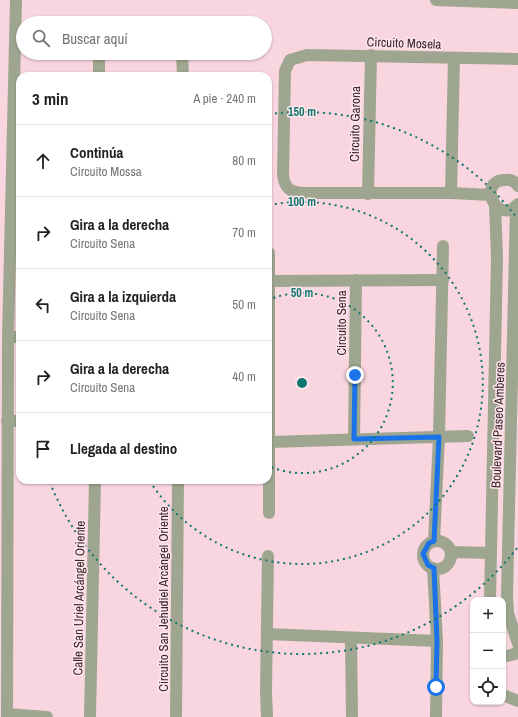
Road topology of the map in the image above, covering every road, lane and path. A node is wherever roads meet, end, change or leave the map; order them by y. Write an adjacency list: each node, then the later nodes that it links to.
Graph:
1 (16, 0): 4 (street)
2 (436, 0): 3 (street)
3 (518, 3)
4 (17, 16)
5 (371, 55): 6 (street, Circuito Mosela); 17 (street, Circuito Garona); 17 (street, Circuito Mosela)
6 (454, 58): 7 (street, Circuito Mosela); 16 (street)
7 (518, 59)
8 (18, 60): 11 (street)
9 (99, 60): 12 (street)
10 (182, 60): 13 (street)
11 (17, 72)
12 (99, 72)
13 (183, 72)
14 (16, 104): 26 (street)
15 (518, 186): 18 (street)
16 (451, 193): 17 (street); 18 (street)
17 (368, 194)
18 (493, 200): 19 (street); 21 (street, Boulevard Paseo Amberes)
19 (517, 205): 22 (street, Boulevard Paseo Amberes)
20 (443, 246): 24 (street)
21 (497, 256): 22 (street); 33 (street, Boulevard Paseo Amberes)
22 (516, 256): 34 (street, Boulevard Paseo Amberes)
23 (356, 280): 24 (street, Circuito Sena); 25 (street, Circuito Sena); 32 (street, Circuito Sena)
24 (443, 280): 31 (street)
25 (272, 281)
26 (8, 337): 27 (street); 28 (street)
27 (16, 337)
28 (7, 421): 29 (street); 54 (street)
29 (16, 421)
30 (468, 436): 31 (street)
31 (439, 437): 32 (street); 40 (street)
32 (354, 439): 35 (street)
33 (493, 440): 34 (street); 42 (street, Boulevard Paseo Amberes)
34 (512, 440): 49 (street, Boulevard Paseo Amberes)
35 (272, 442)
36 (95, 484): 56 (street, Calle San Uriel Arcángel Oriente)
37 (178, 484): 57 (street, Circuito San Jehudiel Arcángel Oriente)
38 (269, 484): 39 (street)
39 (269, 513)
40 (434, 541): 41 (street); 44 (street)
41 (451, 552): 42 (street); 44 (street)
42 (491, 552): 45 (street, Boulevard Paseo Amberes)
43 (268, 556): 46 (street)
44 (434, 568): 48 (street)
45 (490, 597)
46 (267, 634): 47 (street); 58 (street)
47 (351, 638): 48 (street); 59 (street)
48 (437, 641): 60 (street)
49 (518, 644)
50 (518, 653): 51 (street)
51 (506, 656)
52 (506, 696): 53 (street)
53 (517, 700)
54 (7, 715): 55 (street)
55 (47, 717)
56 (90, 717)
57 (176, 717)
58 (268, 717)
59 (352, 717)
60 (436, 717)

